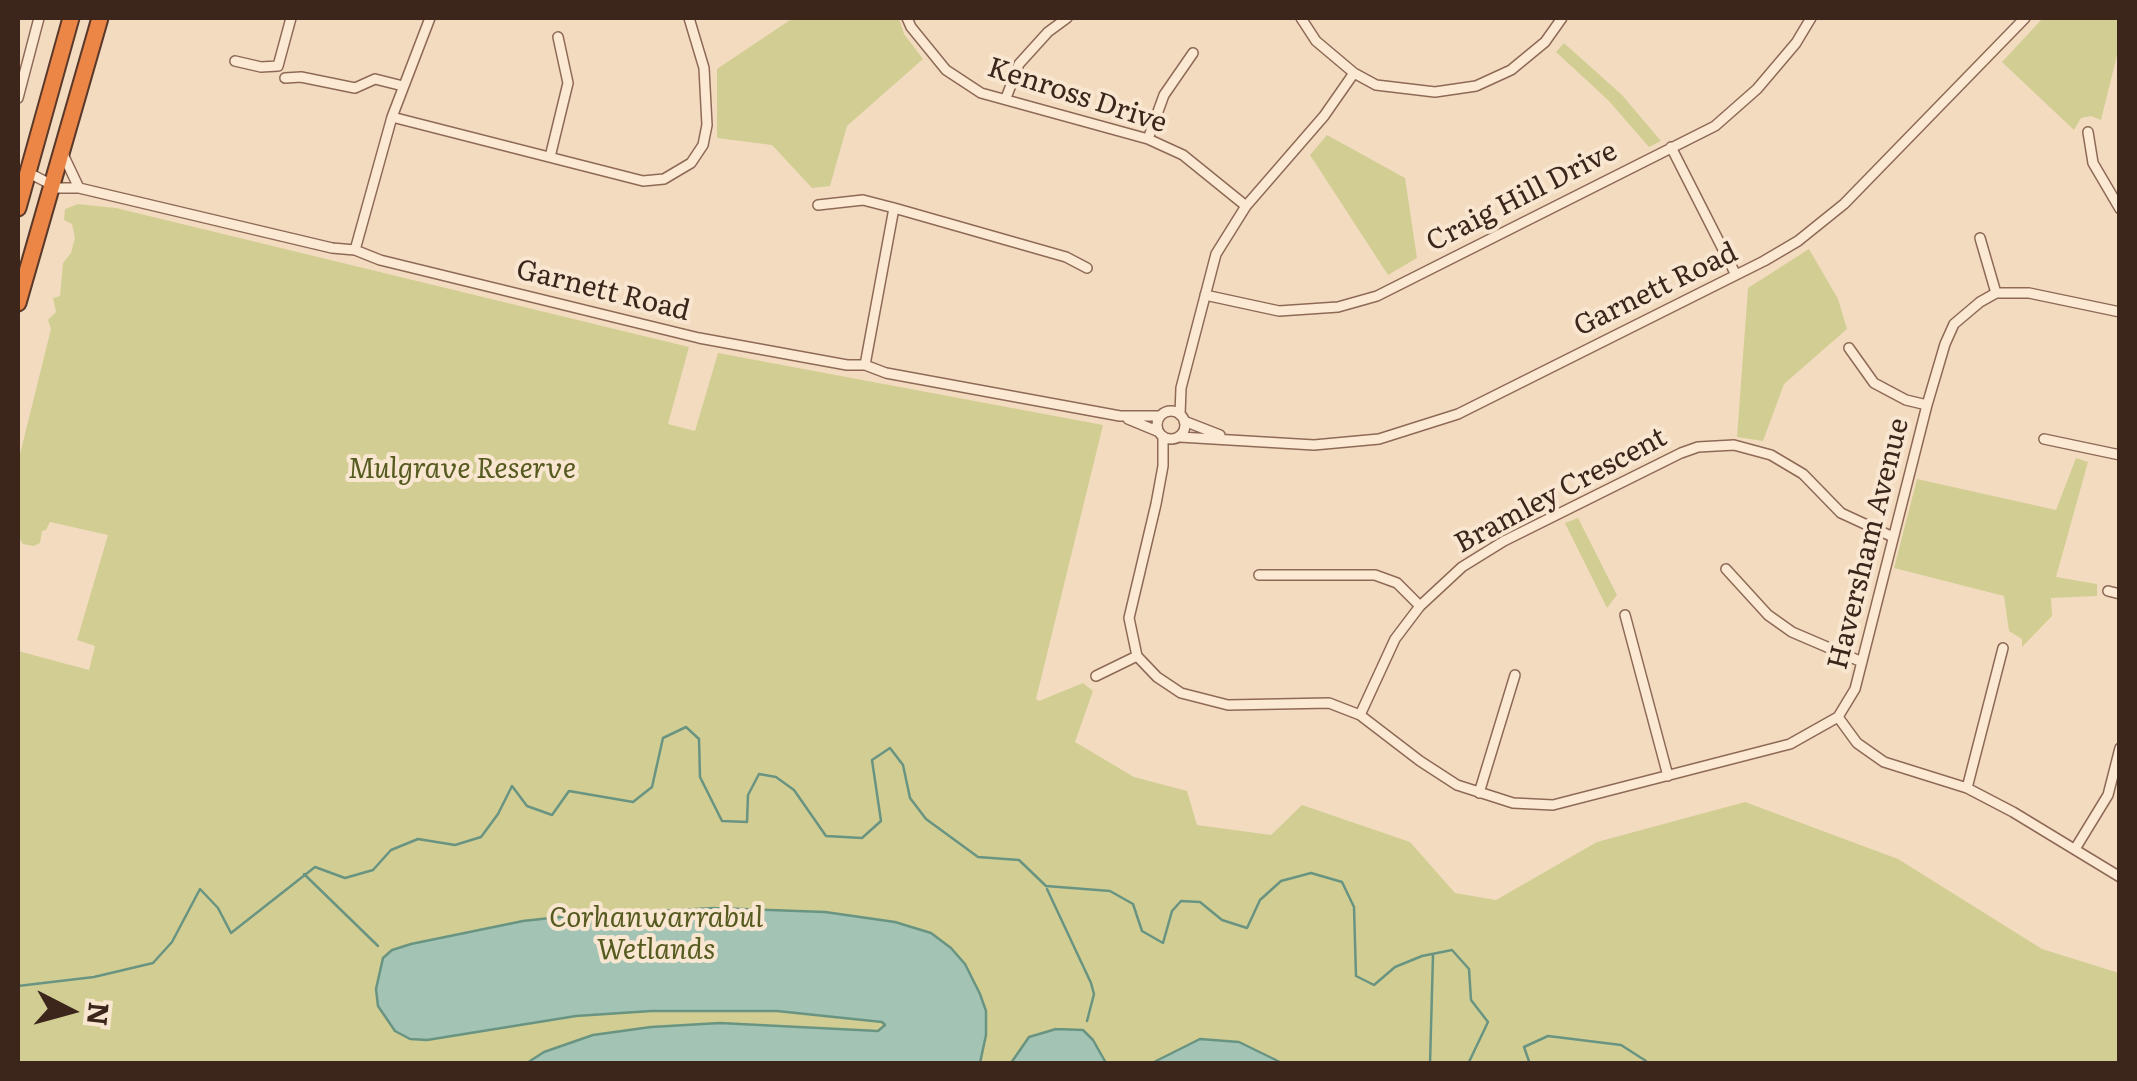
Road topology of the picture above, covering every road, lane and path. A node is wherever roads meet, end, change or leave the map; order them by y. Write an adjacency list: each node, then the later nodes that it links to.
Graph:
1 (39, 18): 21 (street)
2 (71, 18): 16 (highway)
3 (100, 18): 19 (highway)
4 (291, 18): 15 (street)
5 (430, 18): 20 (street)
6 (689, 18): 28 (street)
7 (907, 18): 22 (street, Kenross Drive)
8 (1068, 18): 22 (street)
9 (1301, 18): 17 (street)
10 (1562, 18): 17 (street)
11 (1811, 18): 26 (street, Craig Hill Drive)
12 (2025, 18): 40 (street, Garnett Road)
13 (558, 37): 28 (street)
14 (1192, 52): 25 (street)
15 (234, 61)
16 (55, 71): 19 (highway); 29 (highway)
17 (1350, 71): 33 (street)
18 (285, 78): 20 (street)
19 (82, 80): 27 (highway)
20 (403, 86): 23 (street)
21 (18, 98)
22 (1006, 98): 25 (street, Kenross Drive)
23 (392, 117): 28 (street); 38 (street)
24 (2088, 132): 36 (street)
25 (1148, 139): 33 (street, Kenross Drive)
26 (1671, 146): 40 (street); 42 (street, Craig Hill Drive)
27 (60, 148): 30 (highway); 31 (street)
28 (550, 158)
29 (27, 172): 30 (street, Garnett Road); 34 (highway)
30 (50, 184): 31 (street, Garnett Road); 43 (highway)
31 (79, 188): 38 (street, Garnett Road)
32 (818, 205): 35 (street)
33 (1246, 206): 42 (street)
34 (18, 208)
35 (894, 208): 39 (street); 46 (street)
36 (2120, 208)
37 (1980, 238): 41 (street)
38 (354, 250): 46 (street, Garnett Road)
39 (1087, 268)
40 (1736, 276): 54 (street, Garnett Road)
41 (1996, 293): 44 (street); 48 (street, Haversham Avenue)
42 (1205, 295): 47 (street)
43 (18, 303)
44 (2120, 312)
45 (1849, 348): 48 (street)
46 (865, 365): 50 (street, Garnett Road)
47 (1181, 388): 49 (street); 51 (street)
48 (1927, 405): 58 (street, Haversham Avenue)
49 (1164, 414): 50 (street, Garnett Road); 51 (street, Garnett Road); 52 (street)
50 (1120, 416): 52 (street, Garnett Road)
51 (1182, 418): 53 (street); 54 (street, Garnett Road)
52 (1160, 434): 53 (street, Garnett Road); 57 (street)
53 (1177, 438): 54 (street, Garnett Road); 57 (street)
54 (1227, 438)
55 (2044, 439): 56 (street)
56 (2120, 455)
57 (1163, 466): 66 (street)
58 (1894, 537): 63 (street, Bramley Crescent); 67 (street, Haversham Avenue)
59 (1726, 569): 67 (street)
60 (1259, 575): 63 (street)
61 (2108, 592): 62 (street)
62 (2120, 594)
63 (1420, 606): 70 (street, Bramley Crescent)
64 (1625, 616): 73 (street)
65 (2004, 648): 74 (street)
66 (1137, 656): 69 (street); 70 (street)
67 (1862, 662): 71 (street, Haversham Avenue)
68 (1515, 675): 75 (street)
69 (1096, 676)
70 (1360, 715): 75 (street)
71 (1838, 717): 73 (street); 74 (street)
72 (2120, 748): 76 (street)
73 (1668, 776): 75 (street)
74 (1967, 788): 76 (street)
75 (1479, 793)
76 (2075, 849): 77 (street)
77 (2120, 877)

